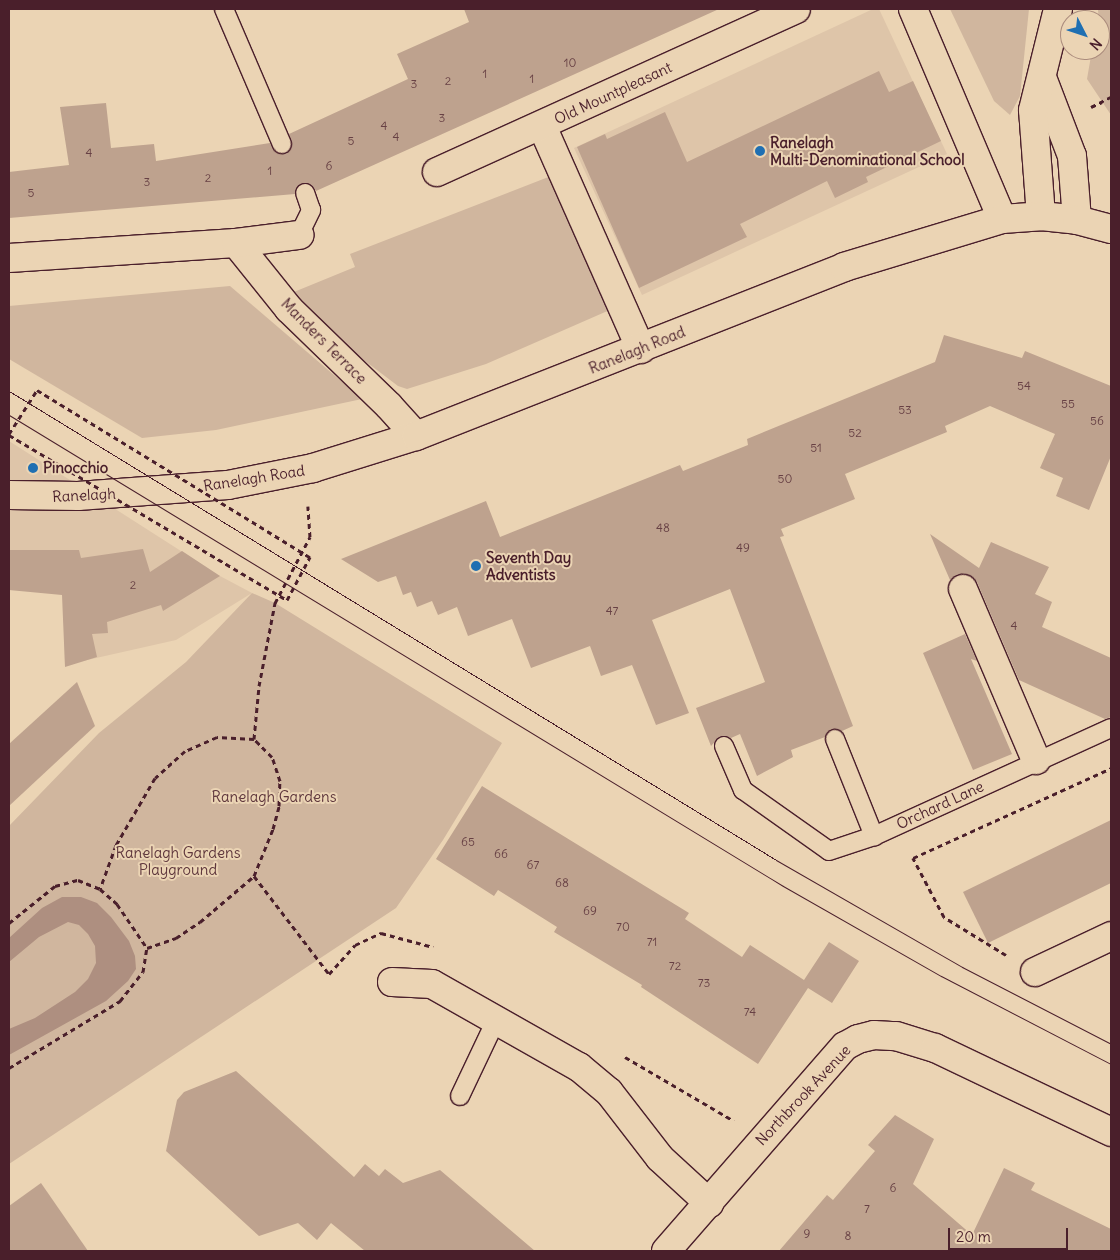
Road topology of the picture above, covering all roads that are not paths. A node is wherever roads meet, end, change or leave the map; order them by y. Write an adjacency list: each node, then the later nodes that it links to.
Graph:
1 (224, 9): 7 (lane)
2 (796, 9): 6 (street, Old Mountpleasant)
3 (913, 9): 11 (street)
4 (1058, 9): 5 (street)
5 (1043, 80): 10 (street); 12 (street)
6 (542, 126): 8 (street); 17 (street, Old Mountpleasant)
7 (282, 144)
8 (437, 172)
9 (305, 193): 14 (lane)
10 (1042, 216): 11 (street, Ranelagh Road); 12 (street, Ranelagh Road)
11 (1002, 219): 17 (street, Ranelagh Road)
12 (1077, 220): 13 (street, Ranelagh Road)
13 (1111, 229)
14 (299, 235): 15 (street)
15 (236, 243): 16 (street); 18 (street, Manders Terrace)
16 (9, 258)
17 (640, 349): 18 (street, Ranelagh Road)
18 (416, 436): 19 (street, Ranelagh Road)
19 (160, 490): 20 (street, Ranelagh)
20 (9, 496)
21 (963, 589): 25 (street)
22 (1111, 728): 25 (lane, Orchard Lane)
23 (835, 739): 26 (lane)
24 (724, 746): 26 (lane, Orchard Lane)
25 (1036, 760): 26 (lane, Orchard Lane)
26 (874, 836)
27 (1111, 936): 28 (street)
28 (1035, 972)
29 (392, 982): 30 (street)
30 (497, 1018): 31 (lane); 33 (street)
31 (460, 1096)
32 (1111, 1132): 33 (street, Northbrook Avenue)
33 (709, 1203): 34 (street, Northbrook Avenue)
34 (666, 1251)

